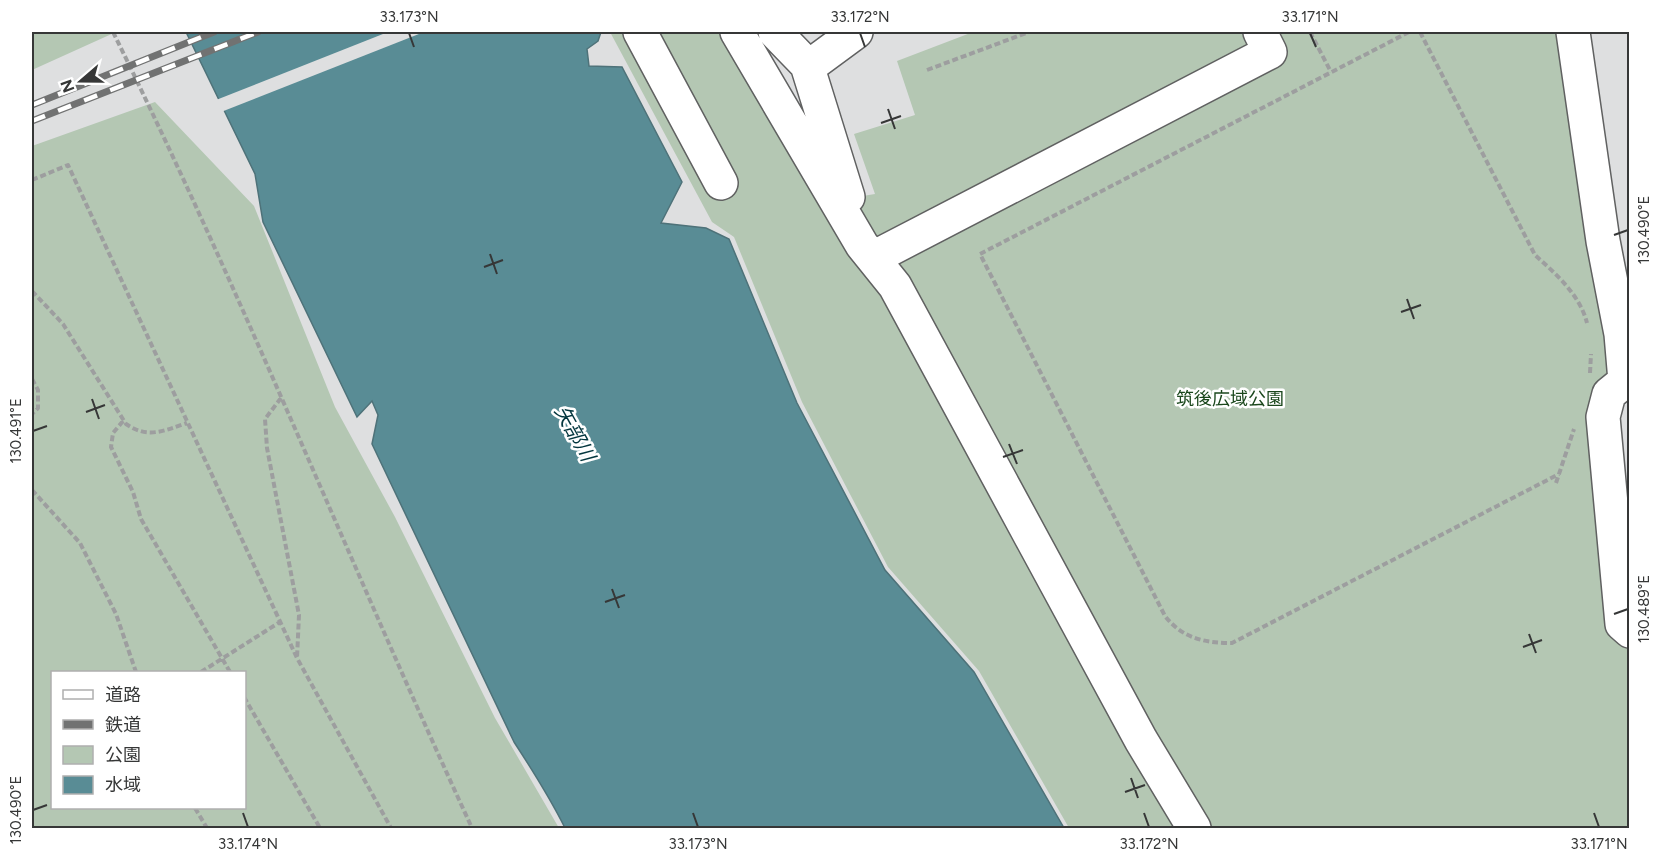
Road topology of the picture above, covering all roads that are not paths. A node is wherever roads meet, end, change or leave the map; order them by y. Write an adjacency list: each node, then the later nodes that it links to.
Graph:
1 (640, 32): 8 (street)
2 (737, 32): 9 (street)
3 (775, 32): 7 (street)
4 (856, 32): 7 (street)
5 (1260, 32): 9 (street)
6 (1573, 32): 10 (street)
7 (807, 64): 9 (street)
8 (721, 183)
9 (867, 251): 11 (street)
10 (1629, 631)
11 (1194, 828)

